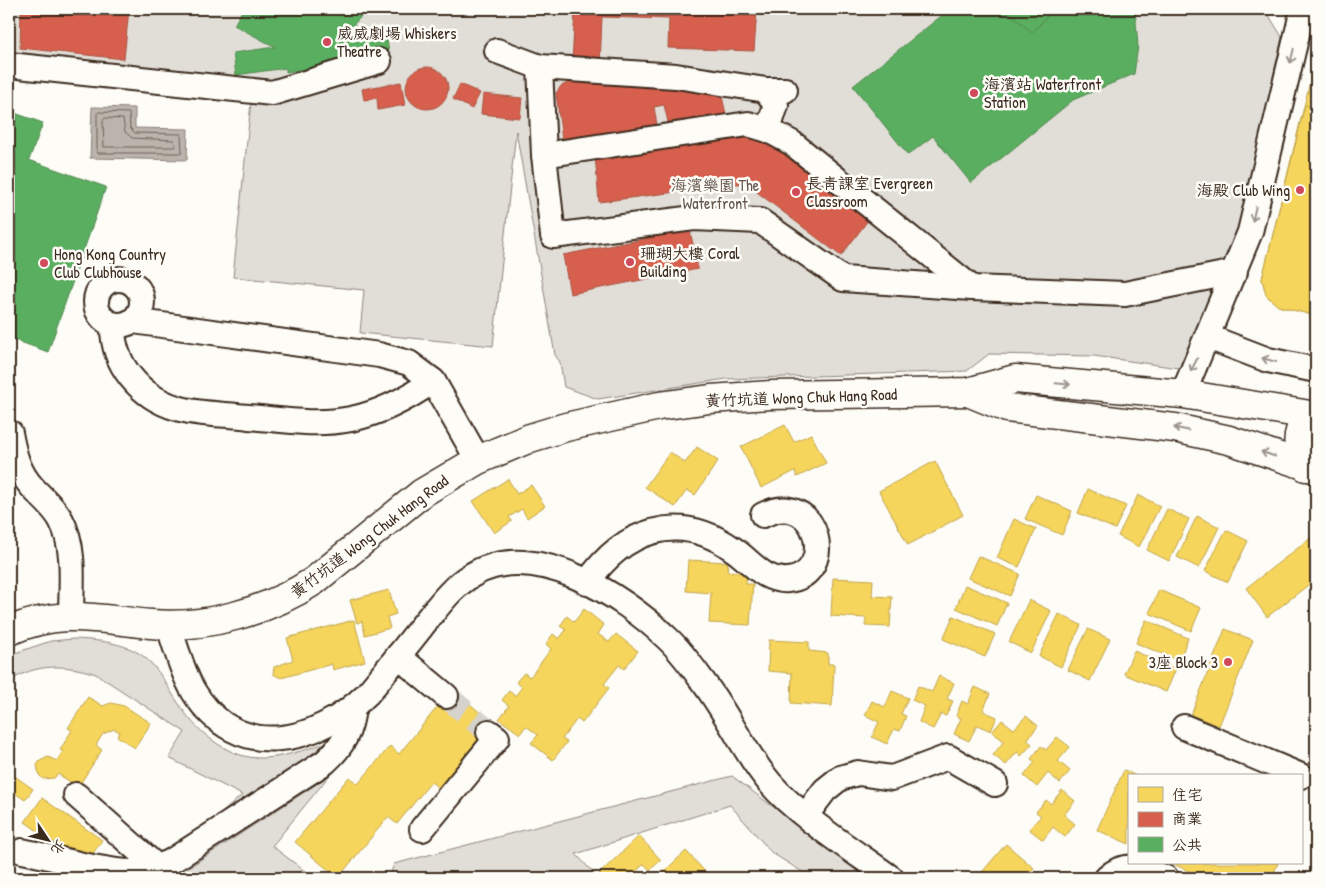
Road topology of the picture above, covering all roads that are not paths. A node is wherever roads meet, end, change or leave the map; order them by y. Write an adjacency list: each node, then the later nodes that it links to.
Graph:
1 (1303, 9): 8 (street, one-way to 8)
2 (497, 51): 5 (street)
3 (379, 61): 4 (street)
4 (9, 65)
5 (540, 67): 6 (street); 7 (street)
6 (768, 130): 7 (street); 9 (street)
7 (544, 156): 9 (street)
8 (1234, 272): 9 (street); 10 (street)
9 (972, 288)
10 (1208, 337): 11 (street, one-way to 10); 14 (street, one-way to 14)
11 (1316, 370)
12 (433, 382): 12 (street); 17 (street)
13 (968, 392): 14 (main road, 黃竹坑道 Wong Chuk Hang Road, one-way to 14); 17 (main road, 黃竹坑道 Wong Chuk Hang Road); 18 (main road, 黃竹坑道 Wong Chuk Hang Road, one-way to 13)
14 (1183, 394): 15 (main road, 黃竹坑道 Wong Chuk Hang Road)
15 (1312, 416): 18 (main road)
16 (10, 433): 21 (street)
17 (478, 460): 22 (main road, 黃竹坑道 Wong Chuk Hang Road)
18 (1311, 468)
19 (763, 515): 20 (street)
20 (587, 583): 24 (street); 34 (street)
21 (71, 616): 22 (main road, 黃竹坑道 Wong Chuk Hang Road); 23 (main road, 黃竹坑道 Wong Chuk Hang Road)
22 (160, 624): 26 (street)
23 (9, 631)
24 (398, 656): 25 (street); 26 (street)
25 (446, 696)
26 (354, 707): 37 (street)
27 (1184, 727): 29 (street)
28 (489, 732): 35 (street)
29 (1296, 774)
30 (1302, 776): 31 (street)
31 (1316, 782)
32 (995, 784): 34 (street)
33 (76, 795): 37 (street)
34 (806, 815): 38 (street)
35 (422, 829)
36 (22, 851): 37 (street)
37 (158, 868)
38 (891, 878)
39 (1107, 878): 40 (street)
40 (1166, 878)

